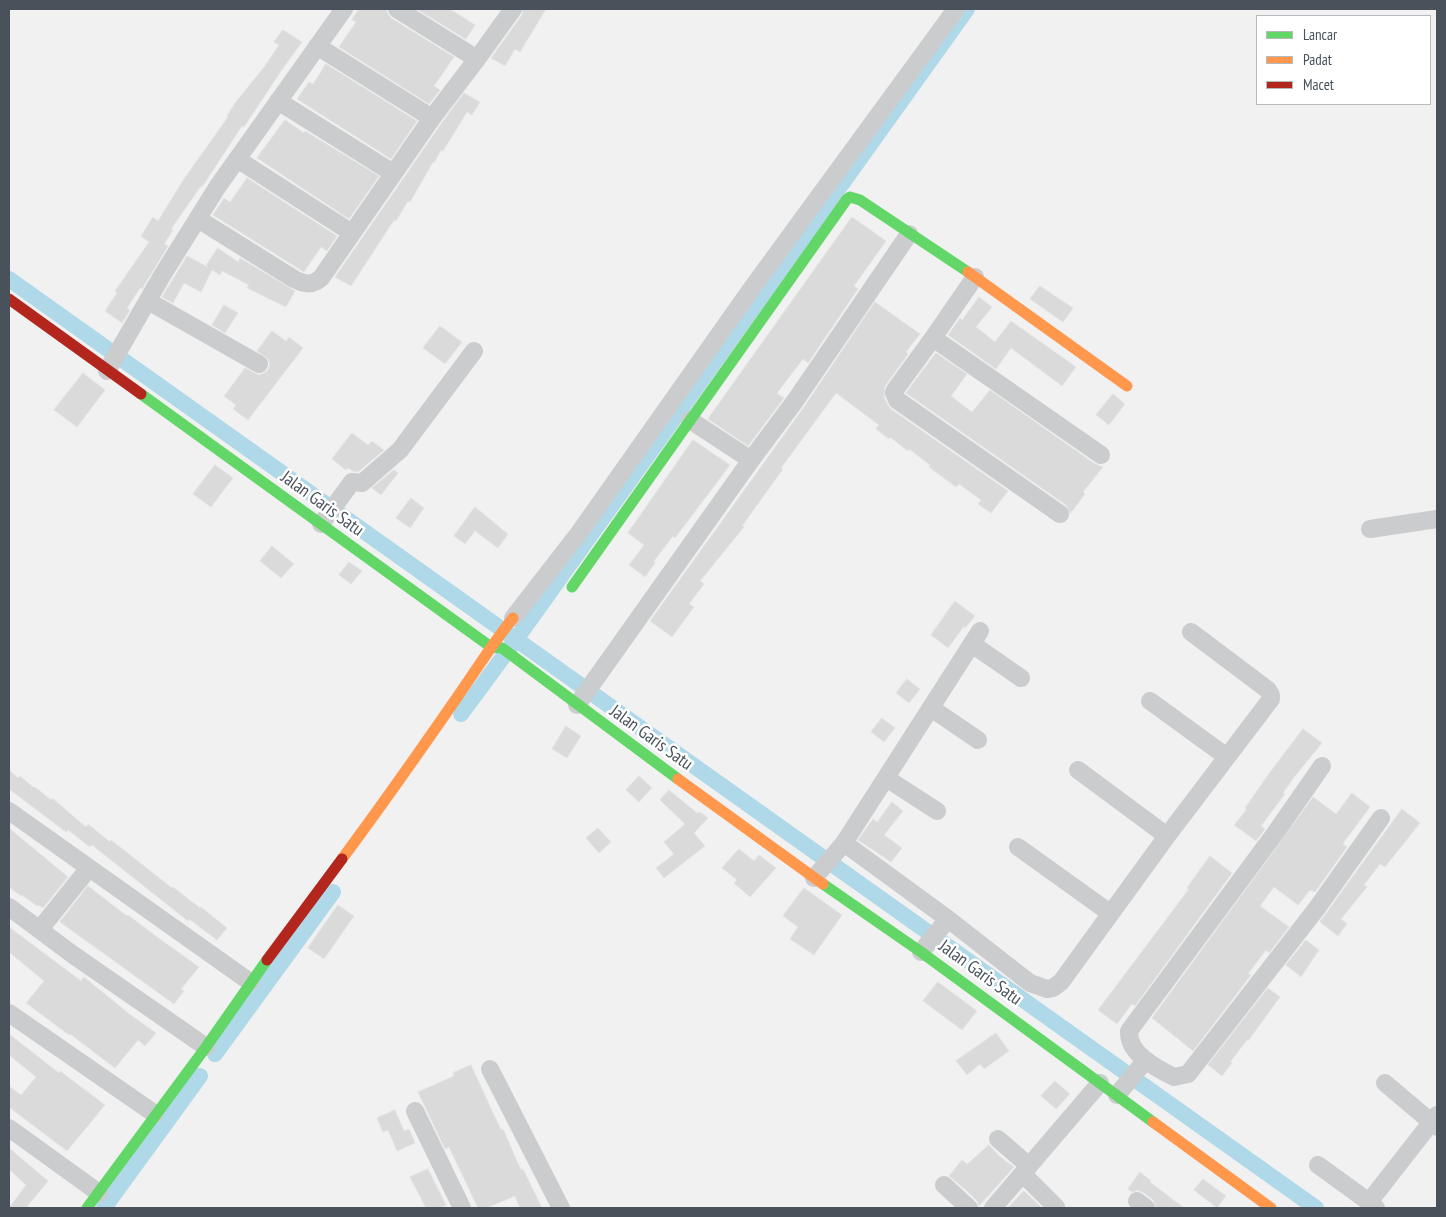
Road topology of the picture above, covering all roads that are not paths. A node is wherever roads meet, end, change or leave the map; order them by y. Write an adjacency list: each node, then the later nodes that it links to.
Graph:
1 (344, 9): 5 (street)
2 (397, 9): 6 (street)
3 (513, 9): 6 (street)
4 (956, 9): 30 (street)
5 (317, 46): 7 (street); 8 (street)
6 (477, 59): 8 (street)
7 (278, 101): 9 (street); 10 (street)
8 (432, 118): 10 (street)
9 (237, 159): 11 (street); 12 (street)
10 (393, 173): 12 (street)
11 (198, 219): 12 (street); 16 (street)
12 (352, 233)
13 (909, 234): 14 (street); 22 (street); 24 (street)
14 (975, 277): 17 (street); 21 (street)
15 (9, 299): 20 (street, Jalan Garis Satu)
16 (148, 301): 19 (street); 20 (street)
17 (933, 338): 23 (street); 25 (street)
18 (474, 351): 27 (street)
19 (258, 364)
20 (110, 367): 27 (street, Jalan Garis Satu)
21 (1127, 386)
22 (690, 420): 24 (street); 29 (street)
23 (1100, 455)
24 (751, 460): 35 (street)
25 (1060, 514)
26 (1437, 519): 28 (street)
27 (321, 524): 32 (street, Jalan Garis Satu)
28 (1370, 529)
29 (572, 587)
30 (513, 618): 32 (street)
31 (1191, 632): 38 (street)
32 (496, 645): 35 (street, Jalan Garis Satu); 55 (street)
33 (1021, 678): 36 (street)
34 (1150, 701): 38 (street)
35 (580, 702): 49 (street, Jalan Garis Satu)
36 (931, 708): 37 (street); 41 (street)
37 (978, 740)
38 (1226, 757): 45 (street)
39 (1322, 766): 58 (street)
40 (1078, 770): 45 (street)
41 (886, 778): 42 (street); 46 (street)
42 (936, 811)
43 (9, 812): 48 (street)
44 (1381, 818): 58 (street)
45 (1167, 836): 51 (street)
46 (841, 847): 49 (street); 52 (street)
47 (1018, 847): 51 (street)
48 (89, 868): 53 (street); 55 (street)
49 (818, 875): 54 (street, Jalan Garis Satu)
50 (9, 907): 53 (street)
51 (1110, 913): 52 (street)
52 (945, 922): 54 (street)
53 (40, 929): 57 (street)
54 (924, 950): 60 (street, Jalan Garis Satu)
55 (250, 982): 57 (street)
56 (9, 1013): 64 (street)
57 (206, 1047): 64 (street)
58 (1142, 1065): 62 (street)
59 (490, 1069): 76 (street)
60 (1100, 1083): 62 (street, Jalan Garis Satu); 69 (street)
61 (1386, 1083): 65 (street)
62 (1119, 1092): 79 (street, Jalan Garis Satu)
63 (415, 1112): 75 (street)
64 (155, 1114): 71 (street)
65 (1435, 1121): 72 (street)
66 (9, 1128): 71 (street)
67 (998, 1139): 69 (street)
68 (1318, 1164): 72 (street)
69 (1026, 1170): 73 (street); 78 (street)
70 (944, 1185): 77 (street)
71 (99, 1193): 74 (street)
72 (1373, 1205)
73 (1056, 1207)
74 (87, 1208)
75 (462, 1208)
76 (561, 1208)
77 (970, 1208)
78 (993, 1208)
79 (1271, 1208)

